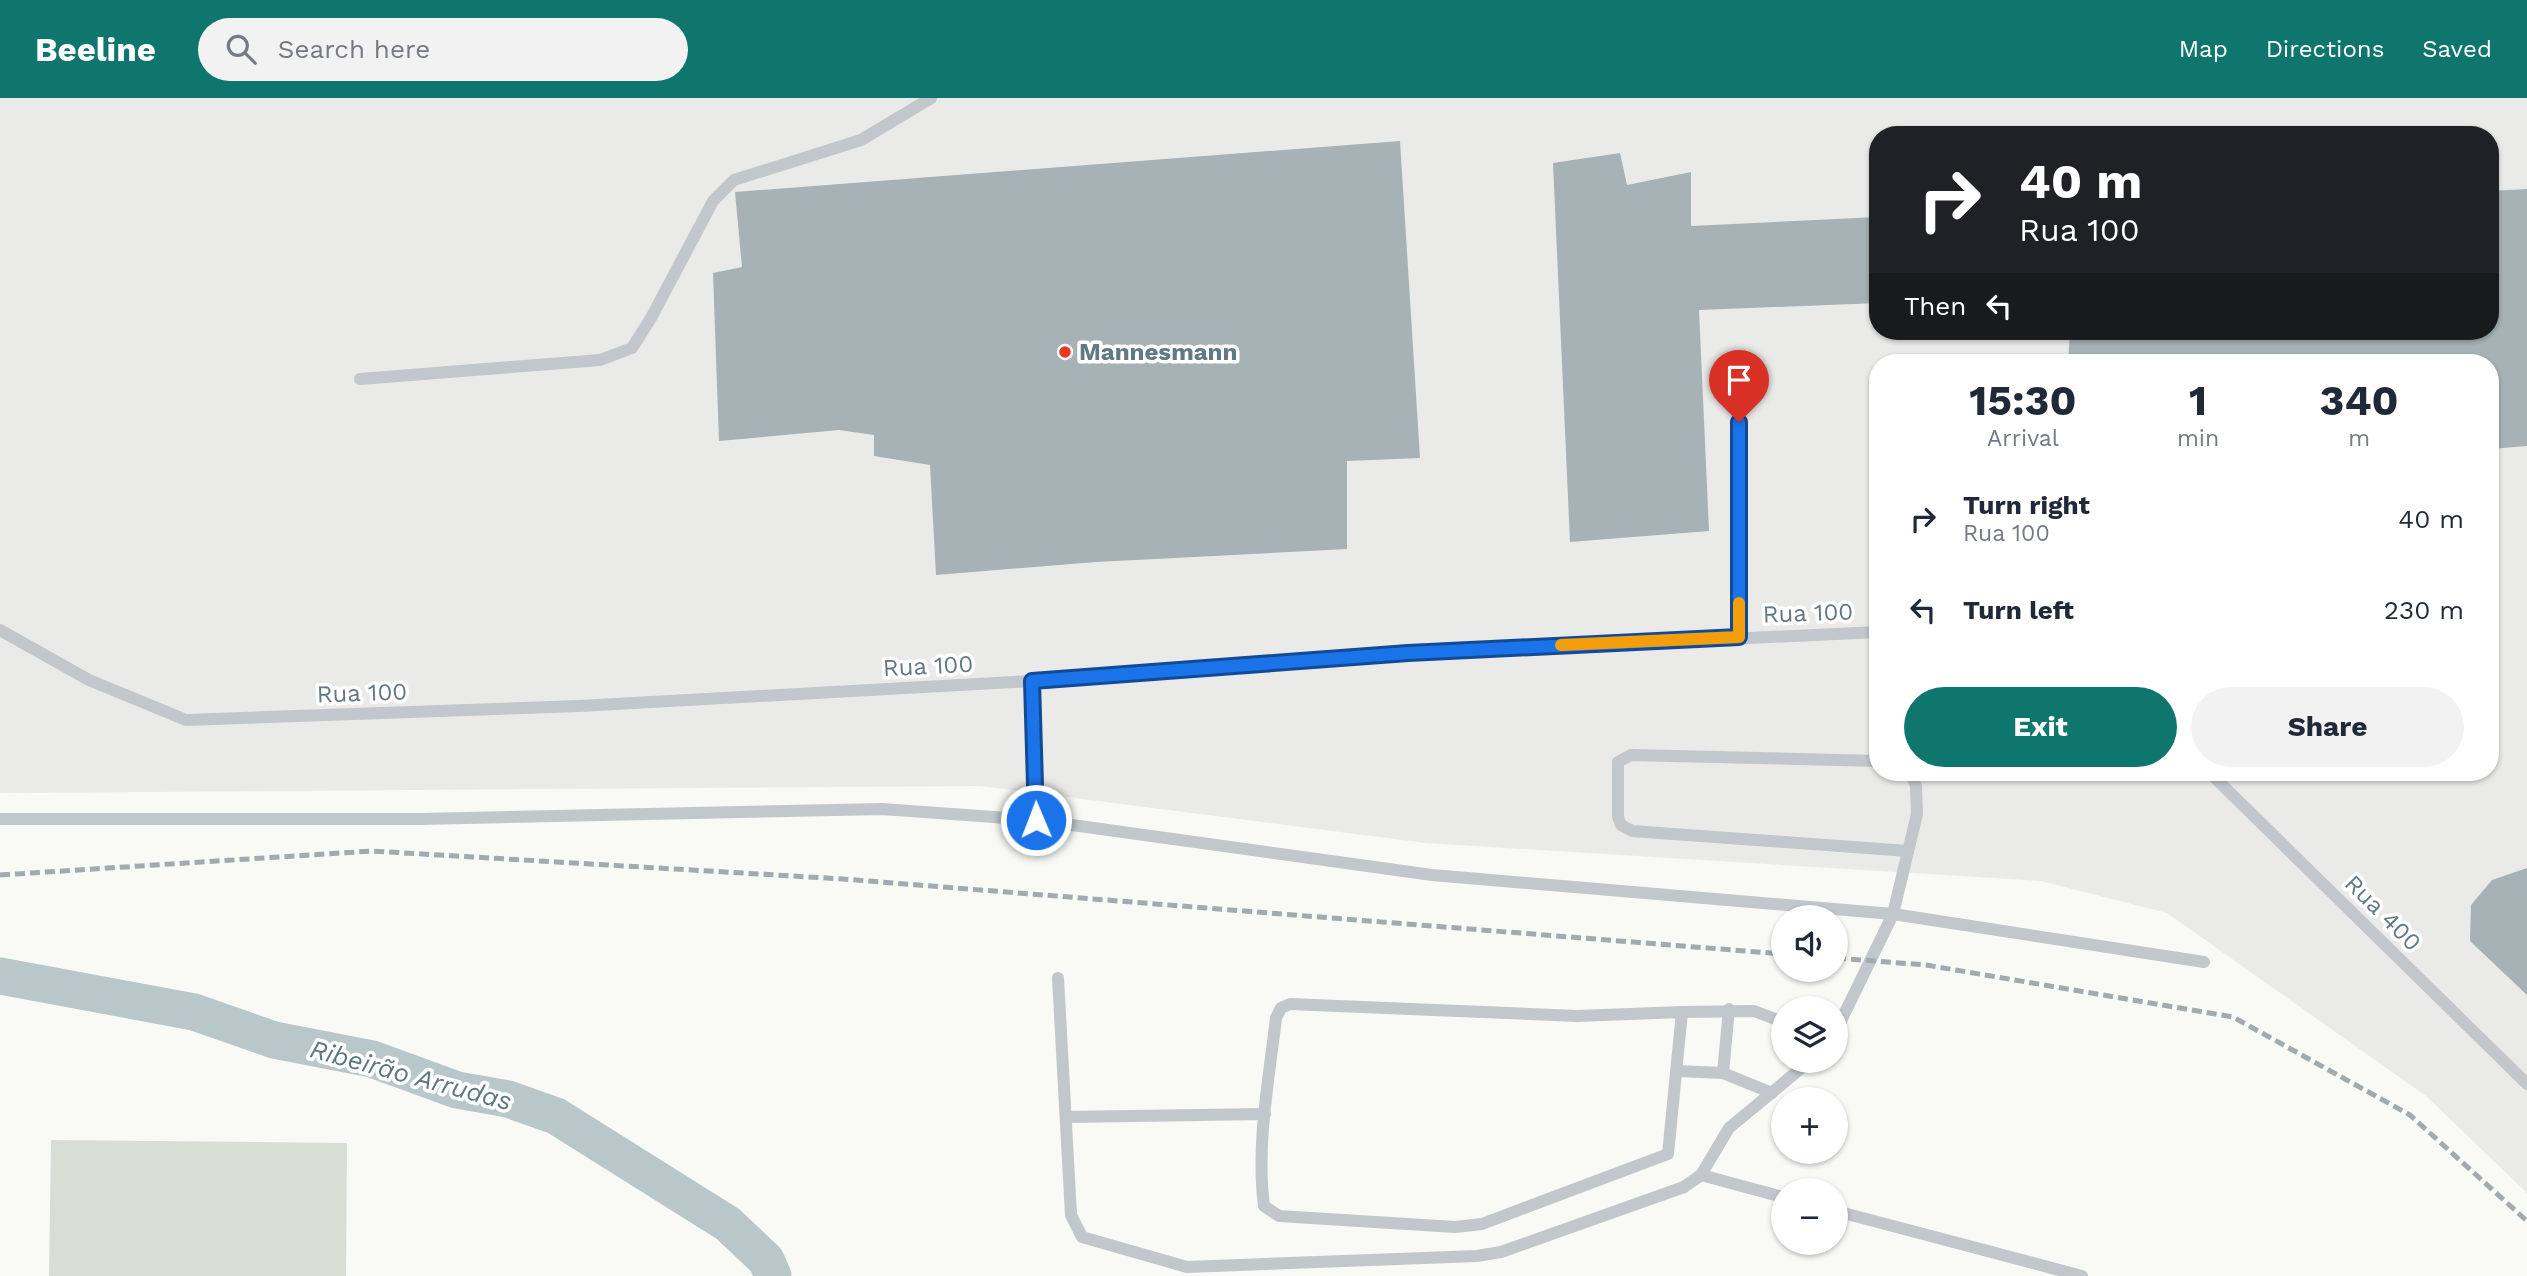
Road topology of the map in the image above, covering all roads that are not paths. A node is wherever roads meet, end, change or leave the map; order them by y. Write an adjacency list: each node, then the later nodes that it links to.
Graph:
1 (931, 98): 2 (lane)
2 (360, 379)
3 (1739, 396): 6 (lane)
4 (0, 630): 7 (lane, Rua 100)
5 (1869, 632): 6 (lane, Rua 100)
6 (1739, 637): 7 (lane, Rua 100)
7 (1032, 681): 12 (lane)
8 (1869, 761): 13 (lane)
9 (1914, 781): 13 (lane)
10 (2218, 781): 24 (lane, Rua 400)
11 (0, 819): 12 (lane)
12 (1036, 820): 14 (lane)
13 (1908, 851): 14 (lane)
14 (1893, 915): 15 (lane); 17 (lane)
15 (2204, 962)
16 (1058, 978): 29 (lane)
17 (1848, 1007)
18 (1729, 1009): 19 (lane); 20 (lane); 22 (lane)
19 (1682, 1012): 21 (lane); 28 (lane)
20 (1771, 1017)
21 (1677, 1071): 22 (lane); 28 (lane)
22 (1723, 1073): 26 (lane)
23 (1796, 1073): 25 (lane)
24 (2527, 1084)
25 (1779, 1087)
26 (1771, 1093)
27 (1771, 1094): 30 (lane)
28 (1265, 1114): 29 (lane)
29 (1066, 1117): 30 (lane)
30 (1701, 1175): 31 (lane)
31 (1771, 1194)
32 (1848, 1214): 33 (lane)
33 (2049, 1272): 34 (lane)
34 (2082, 1276)

